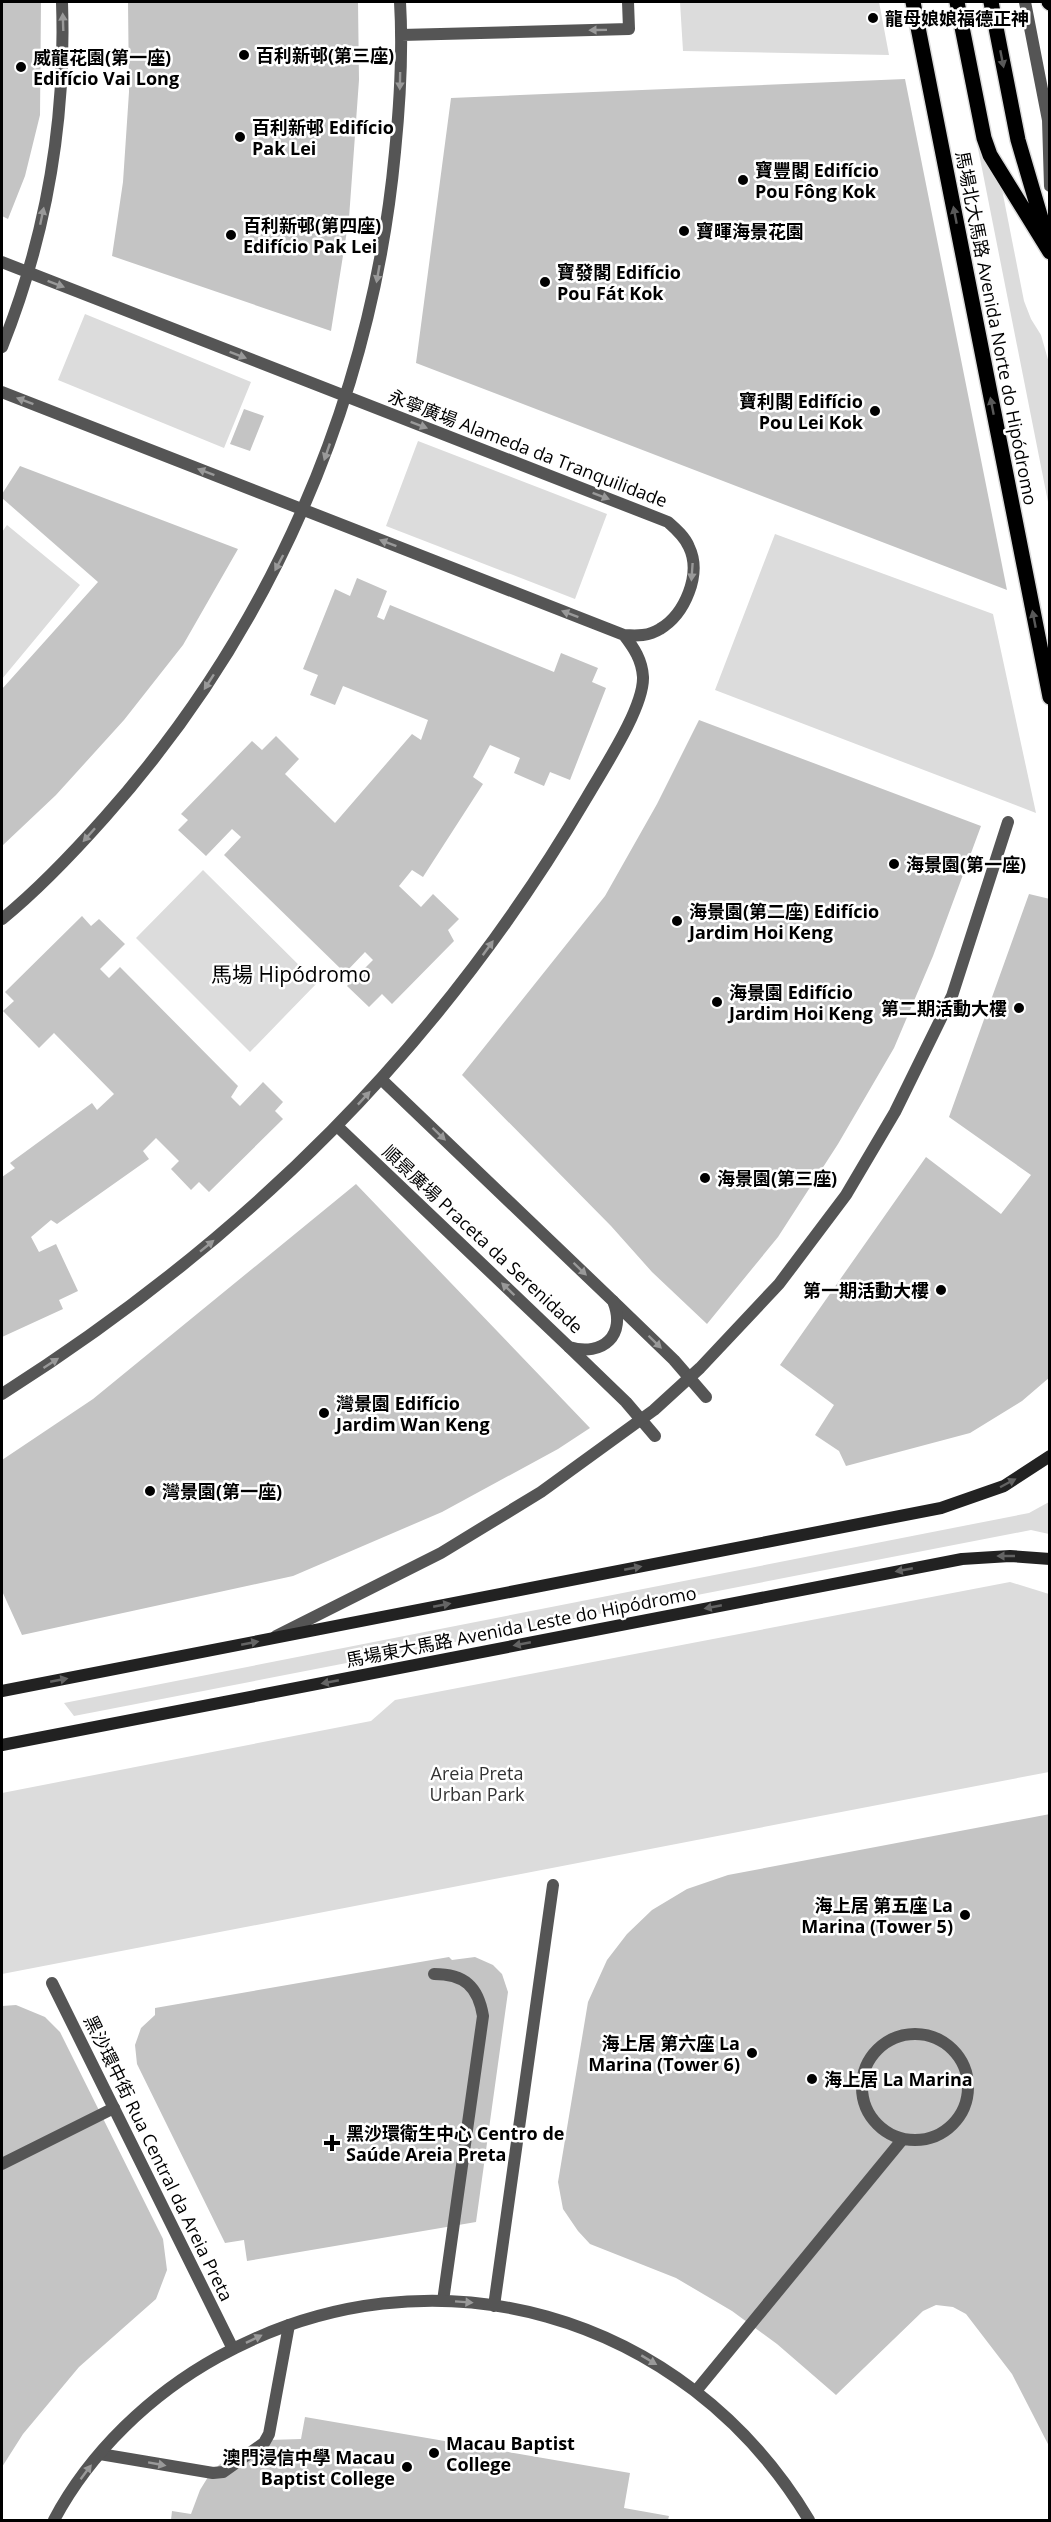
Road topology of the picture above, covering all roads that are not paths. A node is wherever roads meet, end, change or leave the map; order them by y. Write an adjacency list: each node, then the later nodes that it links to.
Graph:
1 (62, 2): 12 (street, one-way to 1)
2 (400, 2): 8 (street)
3 (628, 2): 8 (street, one-way to 8)
4 (913, 2): 18 (main road, 馬場北大馬路 Avenida Norte do Hipódromo, one-way to 4)
5 (957, 2): 10 (main road)
6 (991, 2): 10 (main road, one-way to 10)
7 (1025, 2): 9 (street)
8 (401, 35): 15 (street, one-way to 15)
9 (1050, 186)
10 (1050, 250)
11 (2, 262): 12 (street, 永寧廣場 Alameda da Tranquilidade)
12 (27, 272): 13 (street); 15 (street, 永寧廣場 Alameda da Tranquilidade, one-way to 15)
13 (2, 347)
14 (2, 392): 16 (street, 永寧廣場 Alameda da Tranquilidade, one-way to 14)
15 (346, 396): 16 (street, one-way to 16); 17 (street, 永寧廣場 Alameda da Tranquilidade, one-way to 17)
16 (303, 510): 17 (street, 永寧廣場 Alameda da Tranquilidade, one-way to 16); 20 (street, one-way to 20)
17 (624, 635): 21 (street, one-way to 17)
18 (1050, 698)
19 (1008, 822): 25 (street)
20 (2, 919)
21 (381, 1079): 22 (street, one-way to 21); 23 (street, one-way to 23)
22 (337, 1126): 24 (street, 順景廣場 Praceta da Serenidade, one-way to 22); 26 (street, one-way to 22)
23 (613, 1301): 24 (street, 順景廣場 Praceta da Serenidade); 25 (street, one-way to 25)
24 (569, 1347): 28 (street)
25 (690, 1378): 27 (street); 28 (street, 馬場東大馬路 Avenida Leste do Hipódromo)
26 (2, 1394)
27 (706, 1397)
28 (641, 1419): 29 (street); 32 (street, 馬場東大馬路 Avenida Leste do Hipódromo)
29 (655, 1436)
30 (1050, 1456): 32 (main road, 馬場東大馬路 Avenida Leste do Hipódromo, one-way to 30)
31 (1050, 1559): 34 (main road, 馬場東大馬路 Avenida Leste do Hipódromo, one-way to 34)
32 (271, 1638): 33 (main road, 馬場東大馬路 Avenida Leste do Hipódromo, one-way to 32)
33 (2, 1691)
34 (2, 1745)
35 (553, 1885): 42 (street)
36 (434, 1974): 41 (street)
37 (52, 1983): 38 (street, 黑沙環中街 Rua Central da Areia Preta)
38 (114, 2108): 40 (street); 44 (street, 黑沙環中街 Rua Central da Areia Preta)
39 (902, 2140): 39 (street); 45 (street)
40 (2, 2164)
41 (442, 2301): 42 (street, one-way to 42); 43 (street)
42 (494, 2306): 45 (street, one-way to 45)
43 (289, 2325): 44 (street, one-way to 43); 46 (street, one-way to 43)
44 (233, 2349): 46 (street)
45 (696, 2391): 48 (street)
46 (100, 2454): 47 (street, one-way to 46)
47 (54, 2520)
48 (809, 2520)

